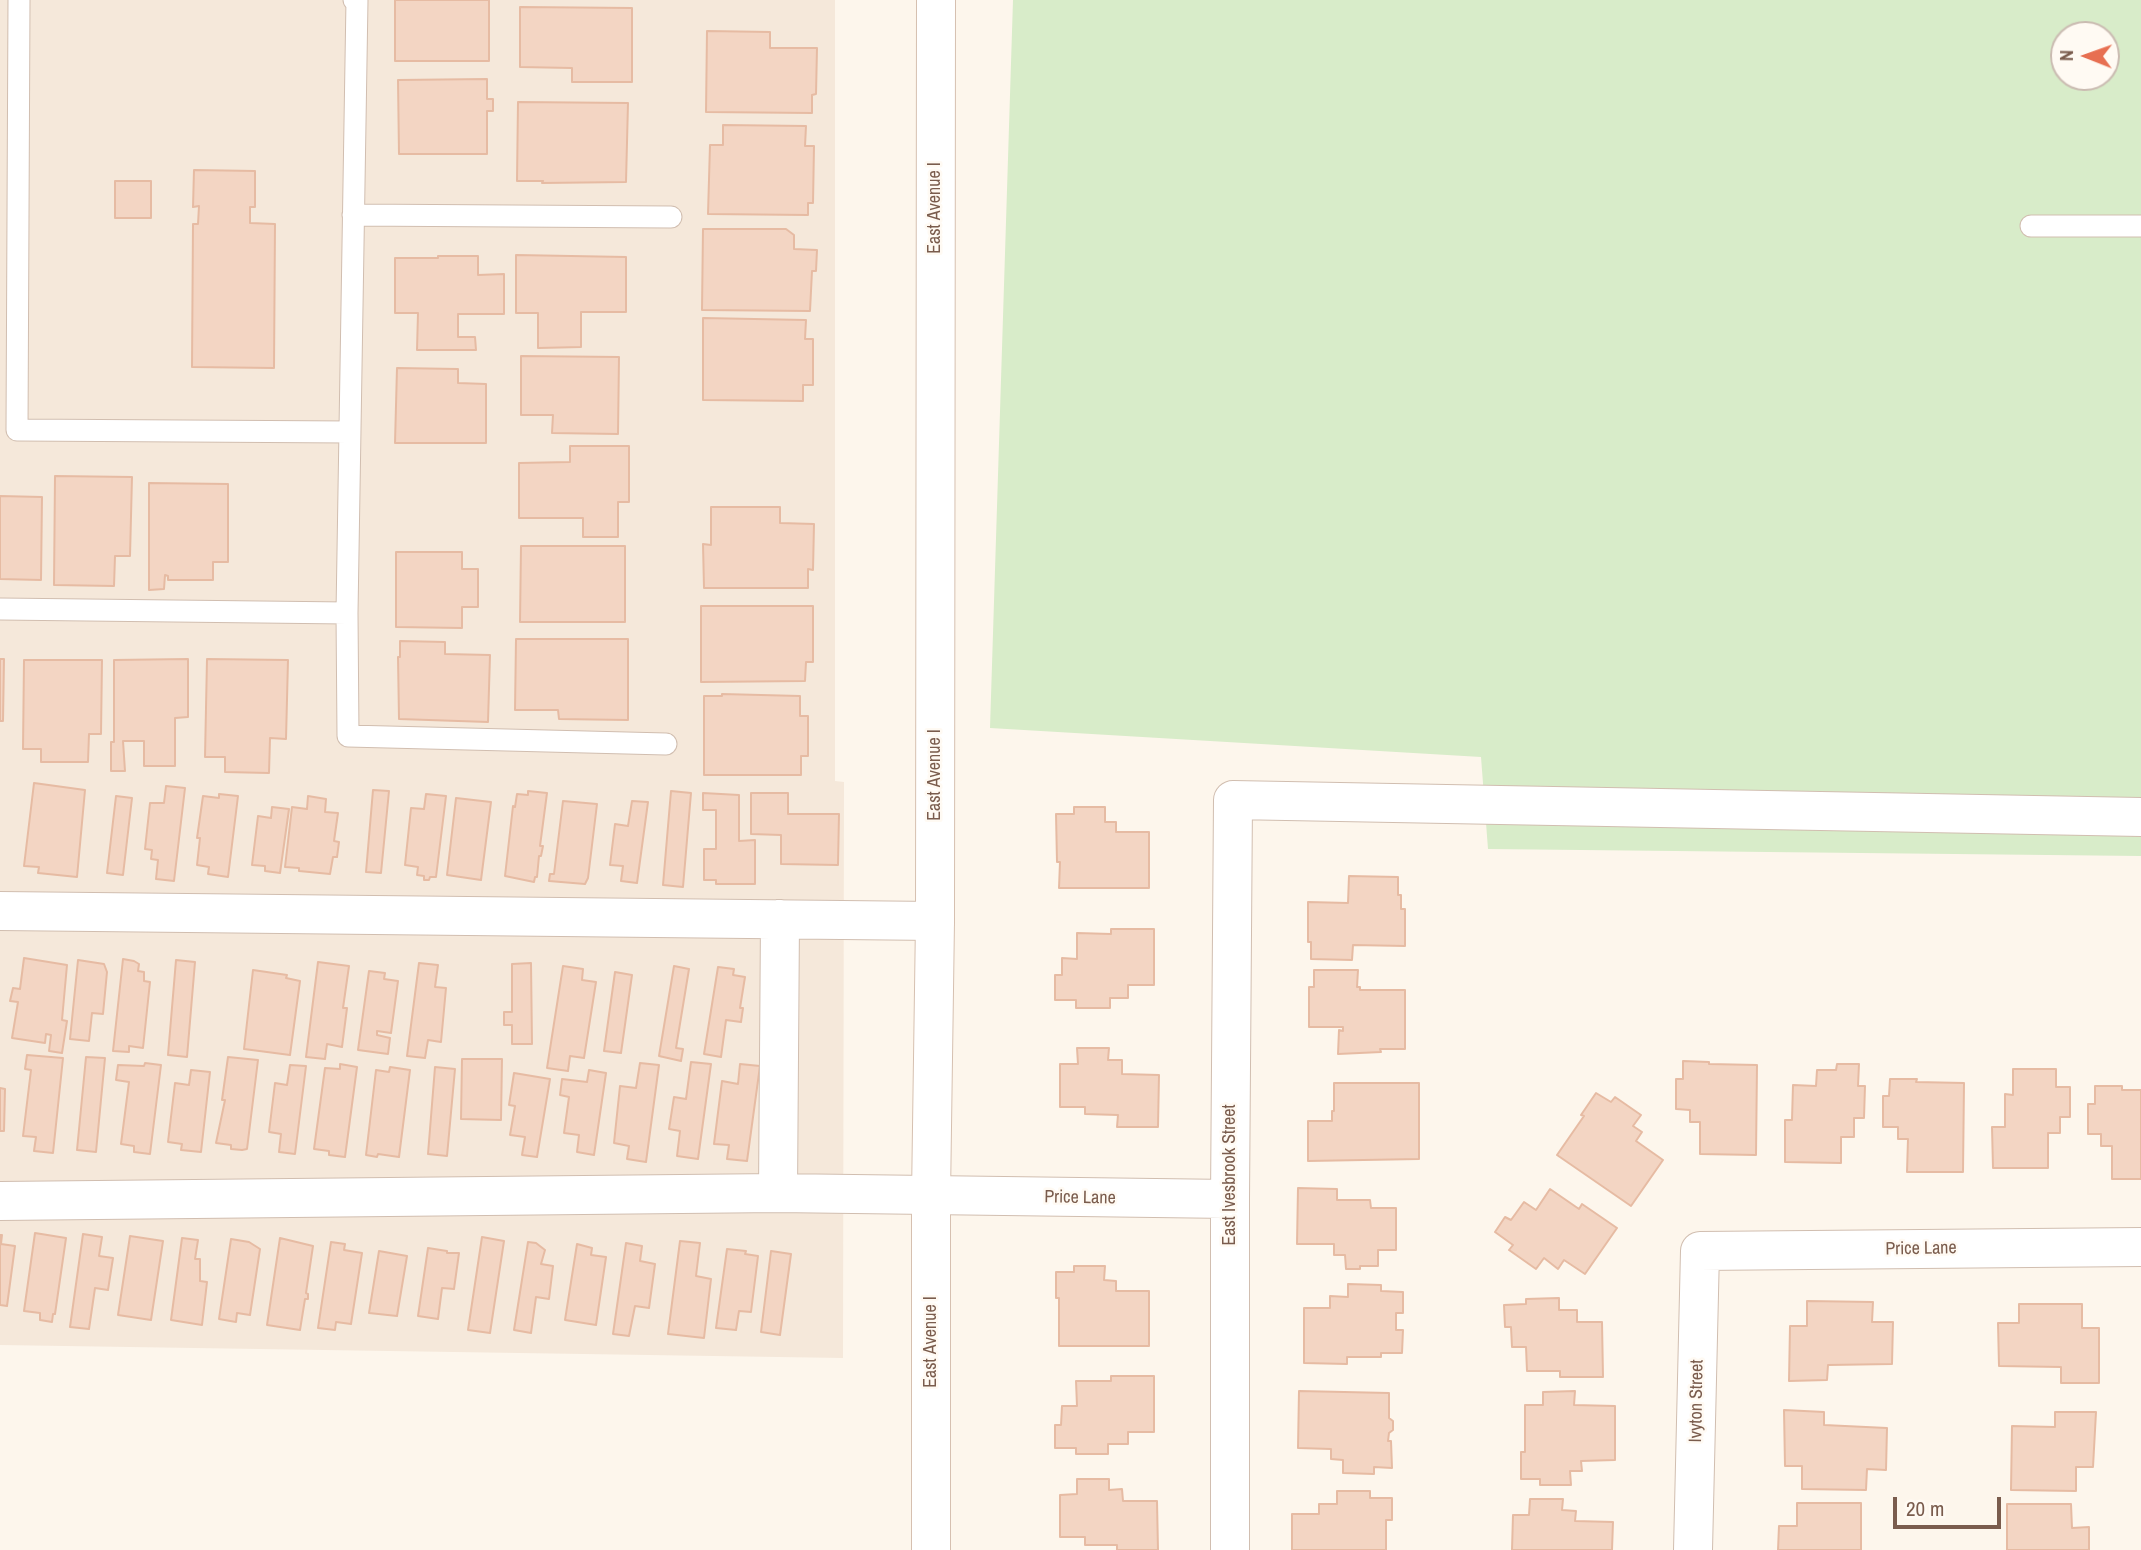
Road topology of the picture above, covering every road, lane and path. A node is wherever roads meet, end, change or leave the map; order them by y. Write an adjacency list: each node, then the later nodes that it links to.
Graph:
1 (19, 0): 8 (lane)
2 (354, 0): 4 (lane)
3 (936, 0): 16 (street, East Avenue I)
4 (353, 215): 5 (lane); 9 (lane)
5 (671, 217)
6 (2031, 226): 7 (lane)
7 (2141, 226)
8 (8, 307): 9 (lane)
9 (350, 432): 11 (lane)
10 (0, 609): 11 (lane)
11 (347, 613): 12 (lane)
12 (666, 744)
13 (2141, 817): 19 (street, East Ivesbrook Street)
14 (0, 911): 15 (street)
15 (780, 919): 16 (street); 17 (street)
16 (935, 921): 18 (street, East Avenue I)
17 (778, 1193): 18 (street, Price Lane); 20 (street, Price Lane)
18 (931, 1196): 19 (street, Price Lane); 23 (street, East Avenue I)
19 (1230, 1199): 24 (street, East Ivesbrook Street)
20 (0, 1201)
21 (2141, 1247): 22 (street, Price Lane)
22 (1700, 1251): 25 (street, Ivyton Street)
23 (931, 1550)
24 (1230, 1550)
25 (1693, 1550)

